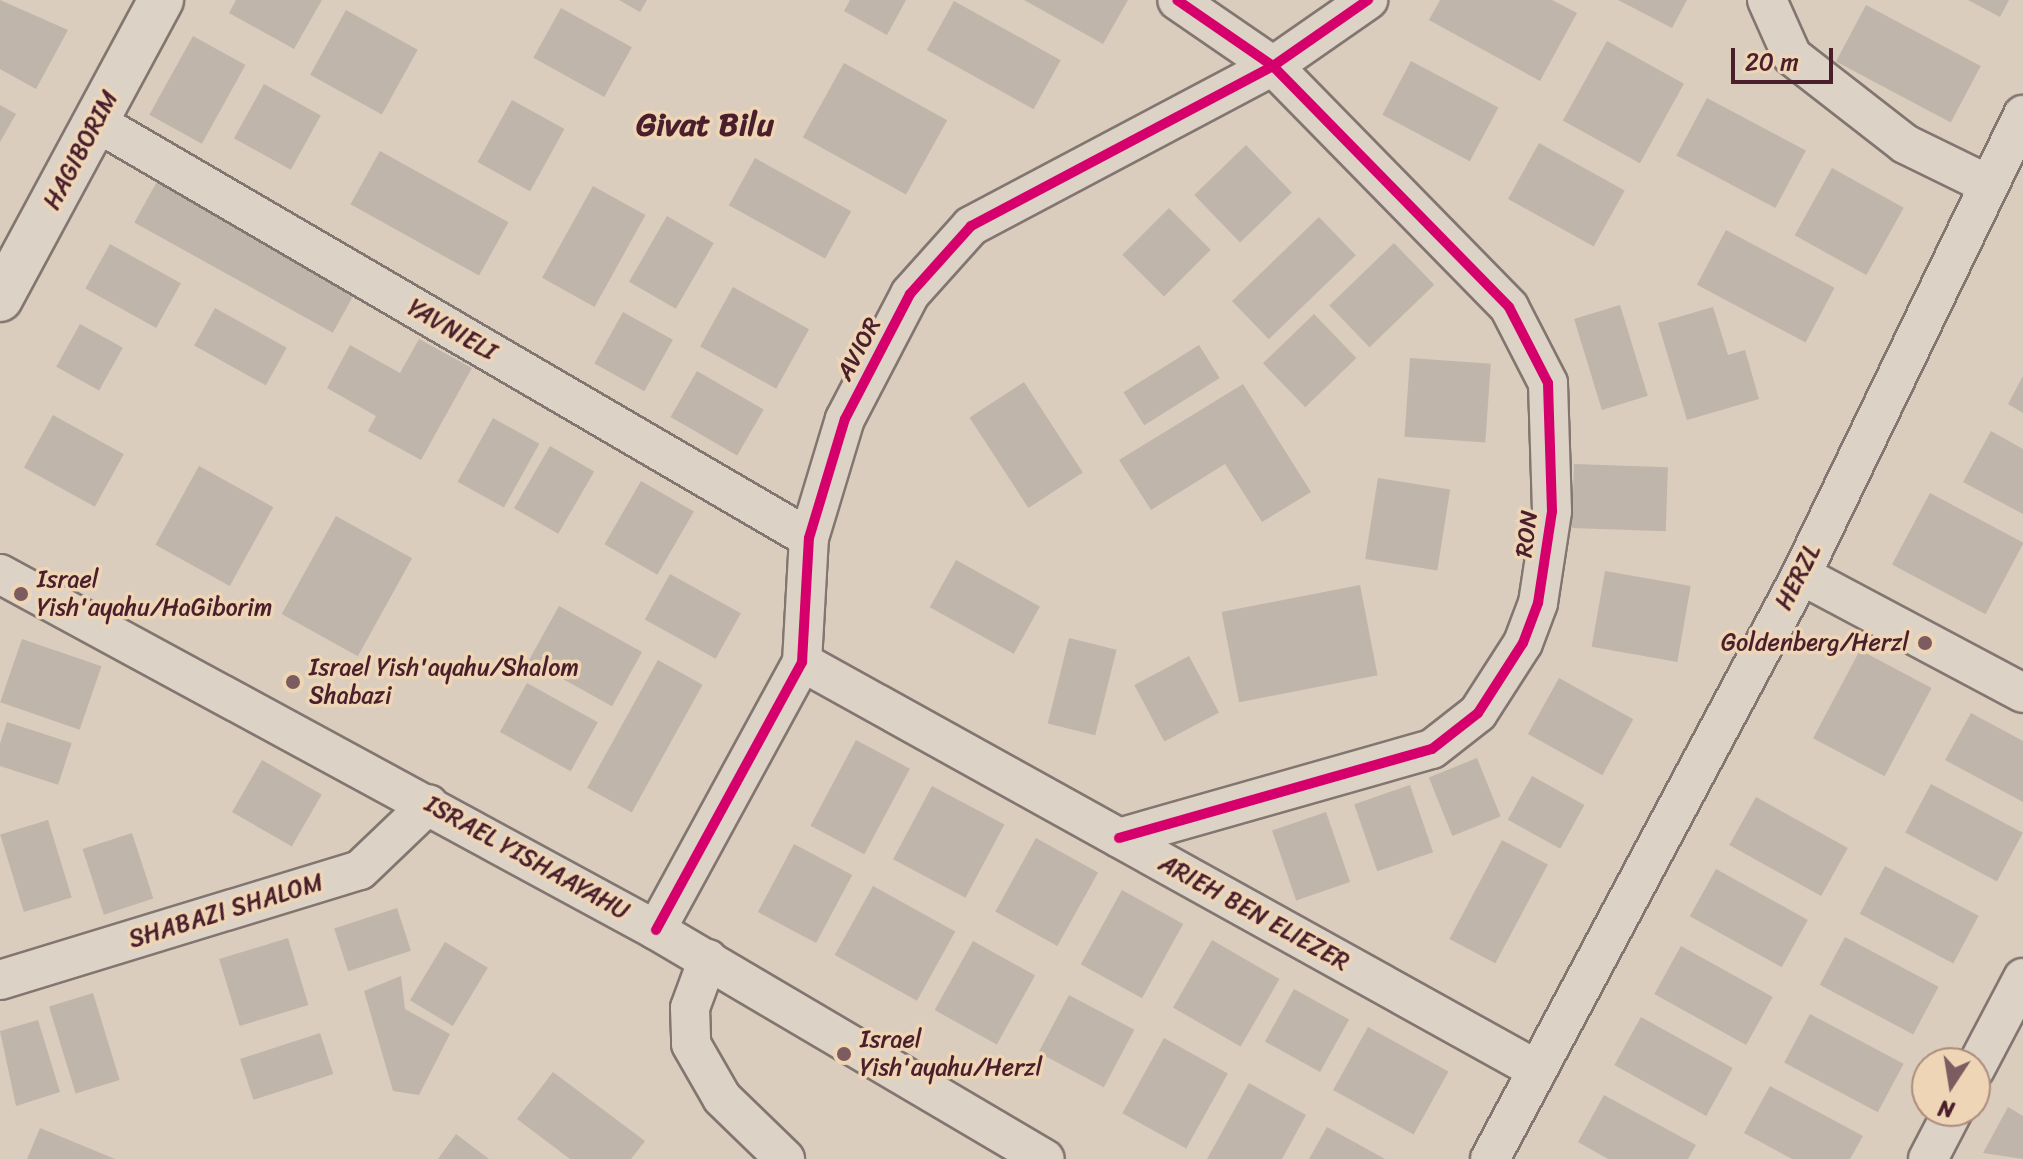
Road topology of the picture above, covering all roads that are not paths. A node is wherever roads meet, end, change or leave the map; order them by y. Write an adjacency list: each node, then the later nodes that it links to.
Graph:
1 (161, 0): 7 (street, HAGIBORIM)
2 (1177, 0): 5 (street, RON)
3 (1368, 0): 5 (street, AVIOR)
4 (1767, 0): 8 (street)
5 (1273, 66): 11 (street, AVIOR); 17 (street, RON)
6 (2023, 115): 8 (street, HERZL)
7 (96, 122): 9 (street, HAGIBORIM); 11 (street, YAVNIELI)
8 (1985, 183): 13 (street, HERZL)
9 (13, 245): 10 (street, HAGIBORIM)
10 (0, 299)
11 (809, 538): 14 (street, AVIOR)
12 (0, 574): 16 (street, ISRAEL YISHAAYAHU)
13 (1801, 575): 15 (street); 23 (street, HERZL)
14 (802, 662): 17 (street, ARIEH BEN ELIEZER); 18 (street, AVIOR)
15 (2023, 693)
16 (429, 804): 18 (street, ISRAEL YISHAAYAHU); 21 (street, SHABAZI SHALOM)
17 (1119, 838): 23 (street, ARIEH BEN ELIEZER)
18 (656, 930): 19 (street, ISRAEL YISHAAYAHU)
19 (708, 959): 25 (street); 26 (street, ISRAEL YISHAAYAHU)
20 (2023, 978): 22 (street)
21 (0, 980)
22 (1987, 1047)
23 (1537, 1070): 27 (street, HERZL)
24 (1945, 1127): 28 (street)
25 (785, 1159)
26 (1045, 1159)
27 (1490, 1159)
28 (1928, 1159)

